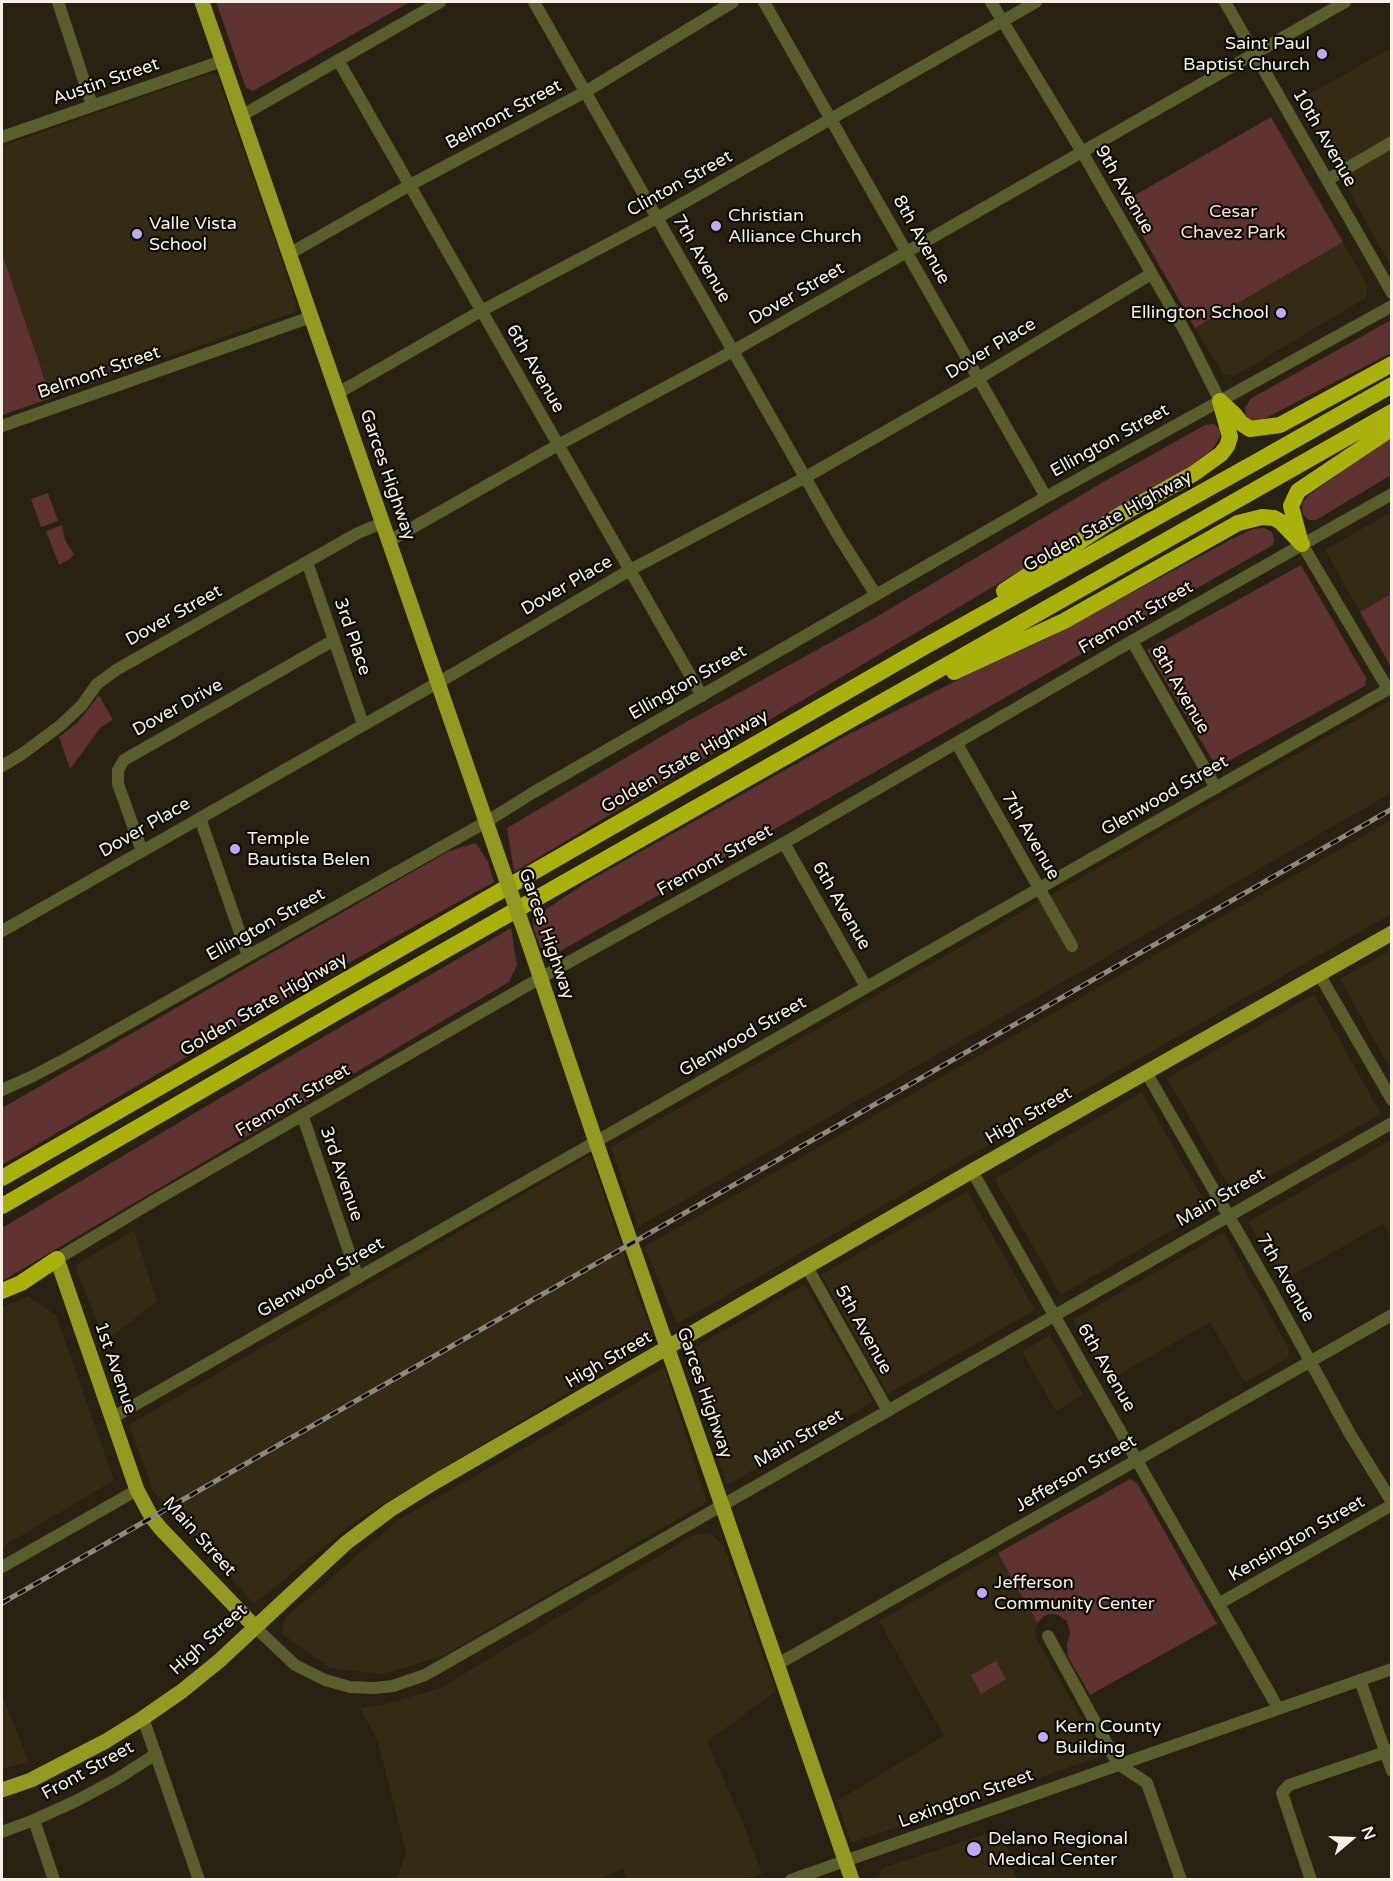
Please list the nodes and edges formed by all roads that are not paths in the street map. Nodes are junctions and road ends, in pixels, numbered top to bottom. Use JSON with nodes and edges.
{"nodes":[{"id":1,"x":57,"y":2,"type":"edge"},
{"id":2,"x":202,"y":2,"type":"edge"},
{"id":3,"x":440,"y":2,"type":"edge"},
{"id":4,"x":534,"y":2,"type":"edge"},
{"id":5,"x":733,"y":2,"type":"edge"},
{"id":6,"x":764,"y":2,"type":"edge"},
{"id":7,"x":991,"y":2,"type":"edge"},
{"id":8,"x":1036,"y":2,"type":"edge"},
{"id":9,"x":1225,"y":2,"type":"edge"},
{"id":10,"x":1346,"y":2,"type":"edge"},
{"id":11,"x":1002,"y":21,"type":"junction"},
{"id":12,"x":1254,"y":54,"type":"junction"},
{"id":13,"x":338,"y":60,"type":"junction"},
{"id":14,"x":222,"y":61,"type":"junction"},
{"id":15,"x":585,"y":92,"type":"junction"},
{"id":16,"x":93,"y":105,"type":"junction"},
{"id":17,"x":241,"y":116,"type":"junction"},
{"id":18,"x":831,"y":119,"type":"junction"},
{"id":19,"x":2,"y":137,"type":"edge"},
{"id":20,"x":1392,"y":142,"type":"edge"},
{"id":21,"x":1082,"y":152,"type":"junction"},
{"id":22,"x":1327,"y":180,"type":"junction"},
{"id":23,"x":410,"y":185,"type":"junction"},
{"id":24,"x":657,"y":218,"type":"junction"},
{"id":25,"x":907,"y":252,"type":"junction"},
{"id":26,"x":289,"y":254,"type":"junction"},
{"id":27,"x":1151,"y":274,"type":"junction"},
{"id":28,"x":1392,"y":293,"type":"edge"},
{"id":29,"x":1392,"y":306,"type":"edge"},
{"id":30,"x":481,"y":311,"type":"junction"},
{"id":31,"x":311,"y":317,"type":"junction"},
{"id":32,"x":734,"y":351,"type":"junction"},
{"id":33,"x":1392,"y":364,"type":"edge"},
{"id":34,"x":979,"y":378,"type":"junction"},
{"id":35,"x":1392,"y":385,"type":"edge"},
{"id":36,"x":338,"y":393,"type":"junction"},
{"id":37,"x":1220,"y":400,"type":"junction"},
{"id":38,"x":1392,"y":412,"type":"edge"},
{"id":39,"x":2,"y":426,"type":"edge"},
{"id":40,"x":1392,"y":428,"type":"edge"},
{"id":41,"x":558,"y":445,"type":"junction"},
{"id":42,"x":806,"y":477,"type":"junction"},
{"id":43,"x":1392,"y":494,"type":"edge"},
{"id":44,"x":1046,"y":497,"type":"junction"},
{"id":45,"x":382,"y":523,"type":"junction"},
{"id":46,"x":389,"y":541,"type":"junction"},
{"id":47,"x":1302,"y":544,"type":"junction"},
{"id":48,"x":307,"y":562,"type":"junction"},
{"id":49,"x":630,"y":570,"type":"junction"},
{"id":50,"x":876,"y":595,"type":"junction"},
{"id":51,"x":334,"y":640,"type":"junction"},
{"id":52,"x":1132,"y":641,"type":"junction"},
{"id":53,"x":924,"y":647,"type":"junction"},
{"id":54,"x":438,"y":682,"type":"junction"},
{"id":55,"x":1390,"y":688,"type":"edge"},
{"id":56,"x":702,"y":696,"type":"junction"},
{"id":57,"x":871,"y":709,"type":"junction"},
{"id":58,"x":363,"y":724,"type":"junction"},
{"id":59,"x":957,"y":744,"type":"junction"},
{"id":60,"x":2,"y":766,"type":"edge"},
{"id":61,"x":1215,"y":788,"type":"junction"},
{"id":62,"x":200,"y":818,"type":"junction"},
{"id":63,"x":486,"y":822,"type":"junction"},
{"id":64,"x":784,"y":843,"type":"junction"},
{"id":65,"x":142,"y":851,"type":"junction"},
{"id":66,"x":1039,"y":888,"type":"junction"},
{"id":67,"x":2,"y":931,"type":"edge"},
{"id":68,"x":1392,"y":933,"type":"edge"},
{"id":69,"x":1072,"y":946,"type":"dead end"},
{"id":70,"x":248,"y":956,"type":"junction"},
{"id":71,"x":1320,"y":974,"type":"junction"},
{"id":72,"x":542,"y":977,"type":"junction"},
{"id":73,"x":866,"y":987,"type":"junction"},
{"id":74,"x":1146,"y":1072,"type":"junction"},
{"id":75,"x":2,"y":1090,"type":"edge"},
{"id":76,"x":1392,"y":1100,"type":"edge"},
{"id":77,"x":303,"y":1117,"type":"junction"},
{"id":78,"x":1392,"y":1124,"type":"edge"},
{"id":79,"x":596,"y":1142,"type":"junction"},
{"id":80,"x":972,"y":1171,"type":"junction"},
{"id":81,"x":2,"y":1178,"type":"edge"},
{"id":82,"x":2,"y":1206,"type":"edge"},
{"id":83,"x":1229,"y":1216,"type":"junction"},
{"id":84,"x":57,"y":1259,"type":"junction"},
{"id":85,"x":807,"y":1267,"type":"junction"},
{"id":86,"x":358,"y":1278,"type":"junction"},
{"id":87,"x":2,"y":1291,"type":"edge"},
{"id":88,"x":1056,"y":1315,"type":"junction"},
{"id":89,"x":1392,"y":1315,"type":"edge"},
{"id":90,"x":668,"y":1348,"type":"junction"},
{"id":91,"x":1311,"y":1361,"type":"junction"},
{"id":92,"x":888,"y":1411,"type":"junction"},
{"id":93,"x":112,"y":1418,"type":"junction"},
{"id":94,"x":1137,"y":1460,"type":"junction"},
{"id":95,"x":137,"y":1490,"type":"junction"},
{"id":96,"x":1392,"y":1504,"type":"edge"},
{"id":97,"x":722,"y":1505,"type":"junction"},
{"id":98,"x":2,"y":1567,"type":"edge"},
{"id":99,"x":1220,"y":1603,"type":"junction"},
{"id":100,"x":255,"y":1626,"type":"junction"},
{"id":101,"x":1048,"y":1636,"type":"dead end"},
{"id":102,"x":778,"y":1664,"type":"junction"},
{"id":103,"x":1392,"y":1669,"type":"edge"},
{"id":104,"x":1360,"y":1680,"type":"junction"},
{"id":105,"x":1278,"y":1708,"type":"junction"},
{"id":106,"x":143,"y":1718,"type":"junction"},
{"id":107,"x":1388,"y":1751,"type":"edge"},
{"id":108,"x":156,"y":1754,"type":"junction"},
{"id":109,"x":1118,"y":1764,"type":"junction"},
{"id":110,"x":1392,"y":1771,"type":"edge"},
{"id":111,"x":2,"y":1790,"type":"edge"},
{"id":112,"x":34,"y":1820,"type":"junction"},
{"id":113,"x":2,"y":1832,"type":"edge"},
{"id":114,"x":846,"y":1861,"type":"junction"},
{"id":115,"x":54,"y":1880,"type":"edge"},
{"id":116,"x":199,"y":1880,"type":"edge"},
{"id":117,"x":791,"y":1880,"type":"edge"},
{"id":118,"x":852,"y":1880,"type":"edge"},
{"id":119,"x":1181,"y":1880,"type":"edge"},
{"id":120,"x":1311,"y":1880,"type":"edge"}],
"edges":[{"from":1,"to":16,"type":"street"},
{"from":2,"to":14,"type":"main road","name":"Garces Highway"},
{"from":3,"to":13,"type":"street"},
{"from":4,"to":15,"type":"street","name":"7th Avenue"},
{"from":5,"to":15,"type":"street","name":"Belmont Street"},
{"from":6,"to":18,"type":"street","name":"8th Avenue"},
{"from":7,"to":11,"type":"street","name":"9th Avenue"},
{"from":8,"to":11,"type":"street","name":"Clinton Street"},
{"from":9,"to":12,"type":"street","name":"10th Avenue"},
{"from":10,"to":12,"type":"street","name":"Dover Street"},
{"from":11,"to":18,"type":"street","name":"Clinton Street"},
{"from":11,"to":21,"type":"street","name":"9th Avenue"},
{"from":12,"to":21,"type":"street","name":"Dover Street"},
{"from":12,"to":22,"type":"street","name":"10th Avenue"},
{"from":13,"to":17,"type":"street"},
{"from":13,"to":23,"type":"street","name":"6th Avenue"},
{"from":14,"to":16,"type":"street","name":"Austin Street"},
{"from":14,"to":17,"type":"main road","name":"Garces Highway"},
{"from":15,"to":23,"type":"street","name":"Belmont Street"},
{"from":15,"to":24,"type":"street","name":"7th Avenue"},
{"from":16,"to":19,"type":"street","name":"Austin Street"},
{"from":17,"to":26,"type":"main road","name":"Garces Highway"},
{"from":18,"to":24,"type":"street","name":"Clinton Street"},
{"from":18,"to":25,"type":"street","name":"8th Avenue"},
{"from":20,"to":22,"type":"street"},
{"from":21,"to":25,"type":"street","name":"Dover Street"},
{"from":21,"to":27,"type":"street","name":"9th Avenue"},
{"from":22,"to":28,"type":"street","name":"10th Avenue"},
{"from":23,"to":26,"type":"street","name":"Belmont Street"},
{"from":23,"to":30,"type":"street","name":"6th Avenue"},
{"from":24,"to":30,"type":"street","name":"Clinton Street"},
{"from":24,"to":32,"type":"street","name":"7th Avenue"},
{"from":25,"to":32,"type":"street","name":"Dover Street"},
{"from":25,"to":34,"type":"street","name":"8th Avenue"},
{"from":26,"to":31,"type":"main road","name":"Garces Highway"},
{"from":27,"to":34,"type":"street","name":"Dover Place"},
{"from":27,"to":37,"type":"street","name":"9th Avenue"},
{"from":29,"to":37,"type":"street","name":"Ellington Street"},
{"from":30,"to":36,"type":"street","name":"Clinton Street"},
{"from":30,"to":41,"type":"street","name":"6th Avenue"},
{"from":31,"to":36,"type":"main road","name":"Garces Highway"},
{"from":31,"to":39,"type":"street","name":"Belmont Street"},
{"from":32,"to":41,"type":"street","name":"Dover Street"},
{"from":32,"to":42,"type":"street","name":"7th Avenue"},
{"from":33,"to":37,"type":"highway"},
{"from":34,"to":42,"type":"street","name":"Dover Place"},
{"from":34,"to":44,"type":"street","name":"8th Avenue"},
{"from":35,"to":53,"type":"highway","name":"Golden State Highway"},
{"from":36,"to":45,"type":"main road","name":"Garces Highway"},
{"from":37,"to":44,"type":"street","name":"Ellington Street"},
{"from":37,"to":53,"type":"highway"},
{"from":38,"to":57,"type":"highway"},
{"from":40,"to":47,"type":"highway"},
{"from":41,"to":46,"type":"street","name":"Dover Street"},
{"from":41,"to":49,"type":"street","name":"6th Avenue"},
{"from":42,"to":49,"type":"street","name":"Dover Place"},
{"from":42,"to":50,"type":"street","name":"7th Avenue"},
{"from":43,"to":47,"type":"street","name":"Fremont Street"},
{"from":44,"to":50,"type":"street","name":"Ellington Street"},
{"from":45,"to":46,"type":"main road","name":"Garces Highway"},
{"from":45,"to":48,"type":"street","name":"Dover Street"},
{"from":46,"to":54,"type":"main road","name":"Garces Highway"},
{"from":47,"to":52,"type":"street","name":"Fremont Street"},
{"from":47,"to":55,"type":"street"},
{"from":47,"to":57,"type":"highway"},
{"from":48,"to":51,"type":"street","name":"3rd Place"},
{"from":48,"to":60,"type":"street","name":"Dover Street"},
{"from":49,"to":54,"type":"street","name":"Dover Place"},
{"from":49,"to":56,"type":"street","name":"6th Avenue"},
{"from":50,"to":56,"type":"street","name":"Ellington Street"},
{"from":51,"to":58,"type":"street","name":"3rd Place"},
{"from":51,"to":65,"type":"street","name":"Dover Drive"},
{"from":52,"to":59,"type":"street","name":"Fremont Street"},
{"from":52,"to":61,"type":"street","name":"8th Avenue"},
{"from":53,"to":81,"type":"highway","name":"Golden State Highway"},
{"from":54,"to":58,"type":"street","name":"Dover Place"},
{"from":54,"to":63,"type":"main road","name":"Garces Highway"},
{"from":55,"to":61,"type":"street","name":"Glenwood Street"},
{"from":56,"to":63,"type":"street","name":"Ellington Street"},
{"from":57,"to":82,"type":"highway"},
{"from":58,"to":62,"type":"street","name":"Dover Place"},
{"from":59,"to":64,"type":"street","name":"Fremont Street"},
{"from":59,"to":66,"type":"street","name":"7th Avenue"},
{"from":61,"to":66,"type":"street","name":"Glenwood Street"},
{"from":62,"to":65,"type":"street","name":"Dover Place"},
{"from":62,"to":70,"type":"street"},
{"from":63,"to":70,"type":"street","name":"Ellington Street"},
{"from":63,"to":72,"type":"main road","name":"Garces Highway","bridge":true},
{"from":64,"to":72,"type":"street","name":"Fremont Street"},
{"from":64,"to":73,"type":"street","name":"6th Avenue"},
{"from":65,"to":67,"type":"street","name":"Dover Place"},
{"from":66,"to":69,"type":"street","name":"7th Avenue"},
{"from":66,"to":73,"type":"street","name":"Glenwood Street"},
{"from":68,"to":71,"type":"main road","name":"High Street"},
{"from":70,"to":75,"type":"street","name":"Ellington Street"},
{"from":71,"to":74,"type":"main road","name":"High Street"},
{"from":71,"to":76,"type":"street"},
{"from":72,"to":77,"type":"street","name":"Fremont Street"},
{"from":72,"to":79,"type":"main road","name":"Garces Highway"},
{"from":73,"to":79,"type":"street","name":"Glenwood Street"},
{"from":74,"to":80,"type":"main road","name":"High Street"},
{"from":74,"to":83,"type":"street","name":"7th Avenue"},
{"from":77,"to":84,"type":"street","name":"Fremont Street"},
{"from":77,"to":86,"type":"street","name":"3rd Avenue"},
{"from":78,"to":83,"type":"street","name":"Main Street"},
{"from":79,"to":86,"type":"street","name":"Glenwood Street"},
{"from":79,"to":90,"type":"main road","name":"Garces Highway"},
{"from":80,"to":85,"type":"main road","name":"High Street"},
{"from":80,"to":88,"type":"street","name":"6th Avenue"},
{"from":83,"to":88,"type":"street","name":"Main Street"},
{"from":83,"to":91,"type":"street","name":"7th Avenue"},
{"from":84,"to":87,"type":"highway"},
{"from":84,"to":93,"type":"main road","name":"1st Avenue"},
{"from":85,"to":90,"type":"main road","name":"High Street"},
{"from":85,"to":92,"type":"street","name":"5th Avenue"},
{"from":86,"to":93,"type":"street","name":"Glenwood Street"},
{"from":88,"to":92,"type":"street","name":"Main Street"},
{"from":88,"to":94,"type":"street","name":"6th Avenue"},
{"from":89,"to":91,"type":"street","name":"Jefferson Street"},
{"from":90,"to":97,"type":"main road","name":"Garces Highway"},
{"from":90,"to":100,"type":"main road","name":"High Street"},
{"from":91,"to":94,"type":"street","name":"Jefferson Street"},
{"from":91,"to":96,"type":"street","name":"7th Avenue"},
{"from":92,"to":97,"type":"street","name":"Main Street"},
{"from":93,"to":95,"type":"main road","name":"1st Avenue"},
{"from":94,"to":99,"type":"street","name":"6th Avenue"},
{"from":94,"to":102,"type":"street","name":"Jefferson Street"},
{"from":95,"to":98,"type":"street"},
{"from":95,"to":100,"type":"main road","name":"Main Street"},
{"from":96,"to":99,"type":"street","name":"Kensington Street"},
{"from":97,"to":100,"type":"street","name":"Main Street"},
{"from":97,"to":102,"type":"main road","name":"Garces Highway"},
{"from":99,"to":105,"type":"street","name":"6th Avenue"},
{"from":100,"to":106,"type":"main road","name":"High Street"},
{"from":101,"to":109,"type":"street"},
{"from":102,"to":114,"type":"main road","name":"Garces Highway"},
{"from":103,"to":104,"type":"street","name":"Lexington Street"},
{"from":104,"to":105,"type":"street","name":"Lexington Street"},
{"from":104,"to":107,"type":"street"},
{"from":105,"to":109,"type":"street","name":"Lexington Street"},
{"from":106,"to":108,"type":"street","name":"Front Street"},
{"from":106,"to":111,"type":"main road","name":"High Street"},
{"from":107,"to":110,"type":"street"},
{"from":107,"to":120,"type":"street"},
{"from":108,"to":112,"type":"street","name":"Front Street"},
{"from":108,"to":116,"type":"street"},
{"from":109,"to":114,"type":"street","name":"Lexington Street"},
{"from":109,"to":119,"type":"street"},
{"from":112,"to":113,"type":"street","name":"Front Street"},
{"from":112,"to":115,"type":"street"},
{"from":114,"to":117,"type":"street","name":"Lexington Street"},
{"from":114,"to":118,"type":"main road","name":"Garces Highway"}]}
